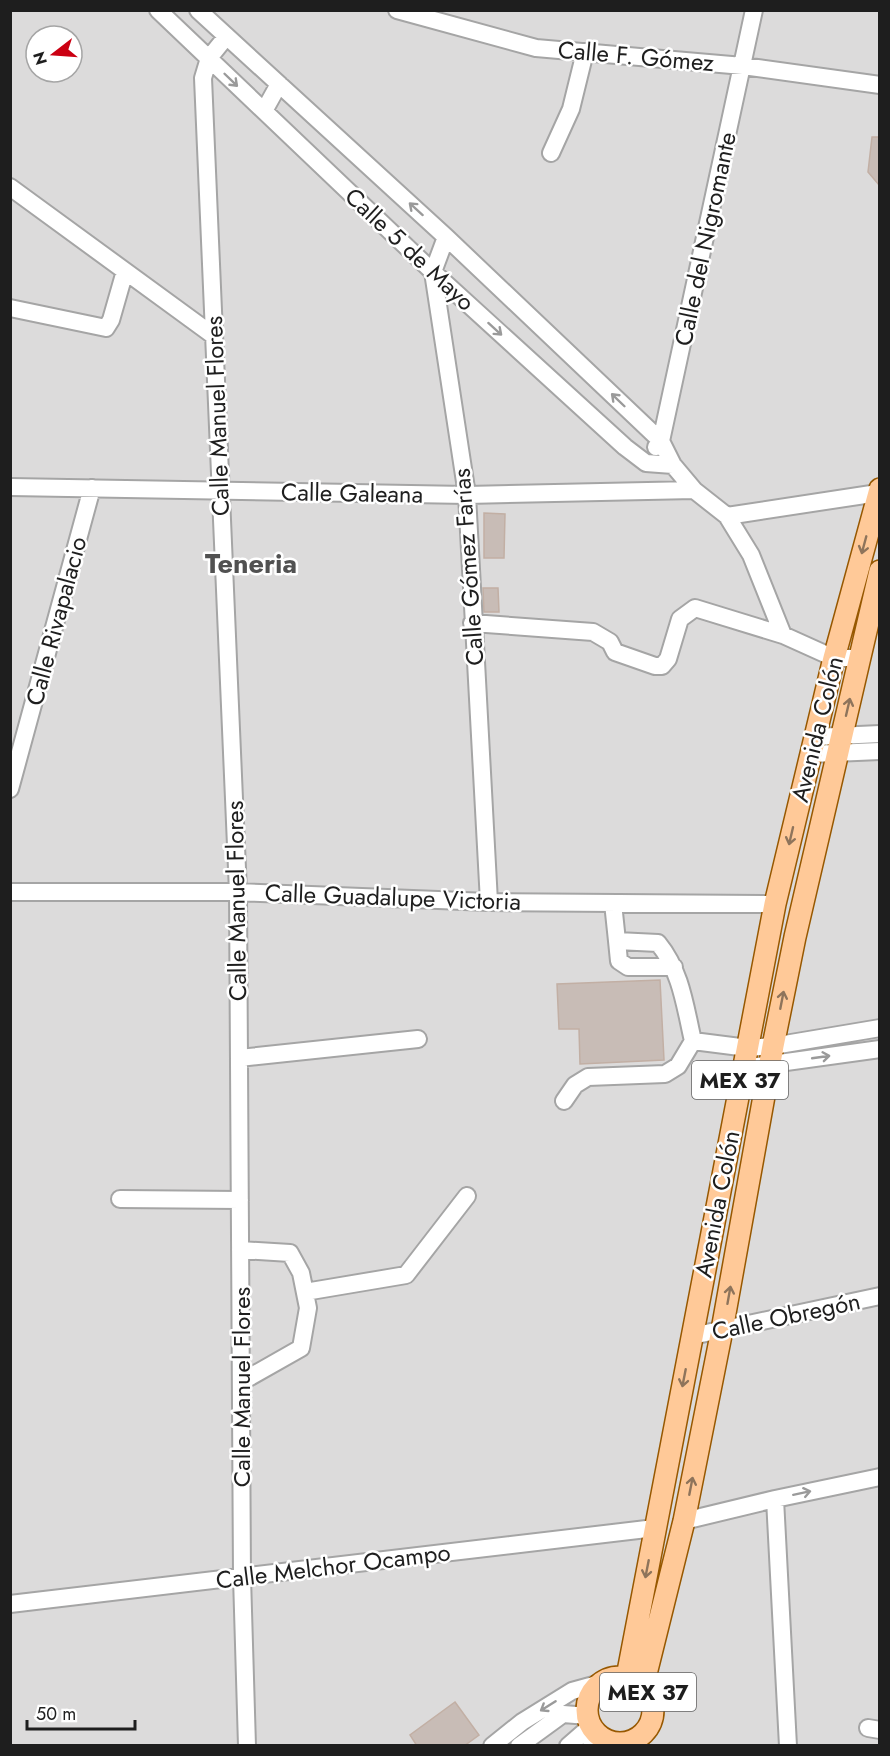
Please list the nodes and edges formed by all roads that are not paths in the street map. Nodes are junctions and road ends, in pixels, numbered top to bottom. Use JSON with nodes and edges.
{"nodes":[{"id":1,"x":198,"y":10,"type":"edge"},
{"id":2,"x":397,"y":10,"type":"edge"},
{"id":3,"x":754,"y":10,"type":"edge"},
{"id":4,"x":167,"y":14,"type":"edge"},
{"id":5,"x":226,"y":37,"type":"junction"},
{"id":6,"x":585,"y":52,"type":"junction"},
{"id":7,"x":209,"y":58,"type":"junction"},
{"id":8,"x":743,"y":66,"type":"junction"},
{"id":9,"x":279,"y":84,"type":"junction"},
{"id":10,"x":879,"y":85,"type":"edge"},
{"id":11,"x":264,"y":111,"type":"junction"},
{"id":12,"x":551,"y":153,"type":"dead end"},
{"id":13,"x":10,"y":187,"type":"edge"},
{"id":14,"x":446,"y":237,"type":"junction"},
{"id":15,"x":125,"y":271,"type":"junction"},
{"id":16,"x":433,"y":272,"type":"junction"},
{"id":17,"x":10,"y":308,"type":"edge"},
{"id":18,"x":214,"y":336,"type":"junction"},
{"id":19,"x":661,"y":441,"type":"junction"},
{"id":20,"x":646,"y":463,"type":"junction"},
{"id":21,"x":673,"y":465,"type":"junction"},
{"id":22,"x":10,"y":487,"type":"edge"},
{"id":23,"x":92,"y":488,"type":"junction"},
{"id":24,"x":694,"y":490,"type":"junction"},
{"id":25,"x":220,"y":491,"type":"junction"},
{"id":26,"x":879,"y":491,"type":"edge"},
{"id":27,"x":466,"y":495,"type":"junction"},
{"id":28,"x":727,"y":516,"type":"junction"},
{"id":29,"x":879,"y":571,"type":"edge"},
{"id":30,"x":472,"y":623,"type":"junction"},
{"id":31,"x":783,"y":634,"type":"junction"},
{"id":32,"x":834,"y":658,"type":"junction"},
{"id":33,"x":859,"y":658,"type":"junction"},
{"id":34,"x":879,"y":734,"type":"edge"},
{"id":35,"x":840,"y":744,"type":"junction"},
{"id":36,"x":813,"y":745,"type":"junction"},
{"id":37,"x":879,"y":751,"type":"edge"},
{"id":38,"x":10,"y":789,"type":"edge"},
{"id":39,"x":10,"y":892,"type":"edge"},
{"id":40,"x":238,"y":892,"type":"junction"},
{"id":41,"x":489,"y":902,"type":"junction"},
{"id":42,"x":613,"y":903,"type":"junction"},
{"id":43,"x":775,"y":904,"type":"junction"},
{"id":44,"x":617,"y":941,"type":"junction"},
{"id":45,"x":674,"y":967,"type":"junction"},
{"id":46,"x":879,"y":1028,"type":"edge"},
{"id":47,"x":418,"y":1038,"type":"dead end"},
{"id":48,"x":693,"y":1041,"type":"junction"},
{"id":49,"x":879,"y":1049,"type":"edge"},
{"id":50,"x":772,"y":1055,"type":"junction"},
{"id":51,"x":239,"y":1058,"type":"junction"},
{"id":52,"x":745,"y":1058,"type":"junction"},
{"id":53,"x":564,"y":1101,"type":"dead end"},
{"id":54,"x":467,"y":1196,"type":"dead end"},
{"id":55,"x":120,"y":1199,"type":"dead end"},
{"id":56,"x":240,"y":1200,"type":"junction"},
{"id":57,"x":240,"y":1250,"type":"junction"},
{"id":58,"x":305,"y":1292,"type":"junction"},
{"id":59,"x":879,"y":1296,"type":"edge"},
{"id":60,"x":722,"y":1330,"type":"junction"},
{"id":61,"x":692,"y":1336,"type":"junction"},
{"id":62,"x":241,"y":1382,"type":"junction"},
{"id":63,"x":879,"y":1477,"type":"edge"},
{"id":64,"x":775,"y":1499,"type":"junction"},
{"id":65,"x":684,"y":1521,"type":"junction"},
{"id":66,"x":655,"y":1528,"type":"junction"},
{"id":67,"x":242,"y":1577,"type":"junction"},
{"id":68,"x":10,"y":1604,"type":"edge"},
{"id":69,"x":635,"y":1682,"type":"junction"},
{"id":70,"x":601,"y":1683,"type":"junction"},
{"id":71,"x":612,"y":1739,"type":"edge"},
{"id":72,"x":246,"y":1746,"type":"edge"},
{"id":73,"x":492,"y":1746,"type":"edge"},
{"id":74,"x":519,"y":1746,"type":"edge"},
{"id":75,"x":568,"y":1746,"type":"edge"},
{"id":76,"x":788,"y":1746,"type":"edge"}],
"edges":[{"from":1,"to":5,"type":"street","name":"Calle 5 de Mayo"},
{"from":2,"to":6,"type":"street","name":"Calle F. Gómez"},
{"from":3,"to":8,"type":"street","name":"Calle del Nigromante"},
{"from":4,"to":7,"type":"street","name":"Calle 5 de Mayo"},
{"from":5,"to":7,"type":"street"},
{"from":5,"to":9,"type":"street","name":"Calle 5 de Mayo"},
{"from":6,"to":8,"type":"street","name":"Calle F. Gómez"},
{"from":6,"to":12,"type":"street"},
{"from":7,"to":11,"type":"street","name":"Calle 5 de Mayo","one_way":true},
{"from":7,"to":18,"type":"street","name":"Calle Manuel Flores"},
{"from":8,"to":10,"type":"street","name":"Calle F. Gómez"},
{"from":8,"to":19,"type":"street","name":"Calle del Nigromante"},
{"from":9,"to":11,"type":"street"},
{"from":14,"to":9,"type":"street","name":"Calle 5 de Mayo","one_way":true},
{"from":11,"to":16,"type":"street","name":"Calle 5 de Mayo"},
{"from":13,"to":15,"type":"street"},
{"from":14,"to":16,"type":"street","name":"Calle Gómez Farías"},
{"from":19,"to":14,"type":"street","name":"Calle 5 de Mayo","one_way":true},
{"from":15,"to":17,"type":"street"},
{"from":15,"to":18,"type":"street"},
{"from":16,"to":20,"type":"street","name":"Calle 5 de Mayo","one_way":true},
{"from":16,"to":27,"type":"street","name":"Calle Gómez Farías"},
{"from":18,"to":25,"type":"street","name":"Calle Manuel Flores"},
{"from":19,"to":20,"type":"street","name":"Calle del Nigromante"},
{"from":19,"to":21,"type":"street","name":"Calle 5 de Mayo"},
{"from":20,"to":21,"type":"street"},
{"from":21,"to":24,"type":"street","name":"Calle 5 de Mayo"},
{"from":22,"to":23,"type":"street","name":"Calle Galeana"},
{"from":23,"to":25,"type":"street","name":"Calle Galeana"},
{"from":23,"to":38,"type":"street","name":"Calle Rivapalacio"},
{"from":24,"to":27,"type":"street","name":"Calle Galeana"},
{"from":24,"to":28,"type":"street","name":"Calle 5 de Mayo"},
{"from":25,"to":27,"type":"street","name":"Calle Galeana"},
{"from":25,"to":40,"type":"street","name":"Calle Manuel Flores"},
{"from":26,"to":28,"type":"street"},
{"from":26,"to":32,"type":"main road","name":"Avenida Colón","number":"MEX 37","one_way":true},
{"from":27,"to":30,"type":"street","name":"Calle Gómez Farías"},
{"from":28,"to":31,"type":"street","name":"Calle 5 de Mayo"},
{"from":29,"to":33,"type":"main road","name":"Avenida Colón","number":"MEX 37"},
{"from":30,"to":31,"type":"street"},
{"from":30,"to":41,"type":"street","name":"Calle Gómez Farías"},
{"from":31,"to":32,"type":"street"},
{"from":32,"to":33,"type":"street"},
{"from":32,"to":36,"type":"main road","name":"Avenida Colón","number":"MEX 37"},
{"from":35,"to":33,"type":"main road","name":"Avenida Colón","number":"MEX 37","one_way":true},
{"from":34,"to":35,"type":"street"},
{"from":35,"to":36,"type":"street"},
{"from":35,"to":37,"type":"street"},
{"from":50,"to":35,"type":"main road","name":"Avenida Colón","number":"MEX 37","one_way":true},
{"from":36,"to":43,"type":"main road","name":"Avenida Colón","number":"MEX 37","one_way":true},
{"from":39,"to":40,"type":"street","name":"Calle Guadalupe Victoria"},
{"from":40,"to":41,"type":"street","name":"Calle Guadalupe Victoria"},
{"from":40,"to":51,"type":"street","name":"Calle Manuel Flores"},
{"from":41,"to":42,"type":"street","name":"Calle Guadalupe Victoria"},
{"from":42,"to":43,"type":"street","name":"Calle Guadalupe Victoria"},
{"from":42,"to":44,"type":"street"},
{"from":43,"to":52,"type":"main road","name":"Avenida Colón","number":"MEX 37"},
{"from":44,"to":45,"type":"street"},
{"from":44,"to":45,"type":"street"},
{"from":45,"to":48,"type":"street"},
{"from":46,"to":50,"type":"street"},
{"from":47,"to":51,"type":"street"},
{"from":48,"to":52,"type":"street"},
{"from":48,"to":53,"type":"street"},
{"from":50,"to":49,"type":"street","one_way":true},
{"from":50,"to":52,"type":"street"},
{"from":60,"to":50,"type":"main road","name":"Avenida Colón","number":"MEX 37","one_way":true},
{"from":51,"to":56,"type":"street","name":"Calle Manuel Flores"},
{"from":52,"to":61,"type":"main road","name":"Avenida Colón","number":"MEX 37"},
{"from":54,"to":58,"type":"street"},
{"from":55,"to":56,"type":"street"},
{"from":56,"to":57,"type":"street","name":"Calle Manuel Flores"},
{"from":57,"to":58,"type":"street"},
{"from":57,"to":62,"type":"street","name":"Calle Manuel Flores"},
{"from":58,"to":62,"type":"street"},
{"from":59,"to":60,"type":"street","name":"Calle Obregón"},
{"from":60,"to":61,"type":"street","name":"Calle Obregón"},
{"from":65,"to":60,"type":"main road","name":"Avenida Colón","number":"MEX 37","one_way":true},
{"from":61,"to":66,"type":"main road","name":"Avenida Colón","number":"MEX 37","one_way":true},
{"from":62,"to":67,"type":"street","name":"Calle Manuel Flores"},
{"from":64,"to":63,"type":"street","one_way":true},
{"from":64,"to":65,"type":"street"},
{"from":64,"to":76,"type":"street"},
{"from":65,"to":69,"type":"main road","name":"Avenida Colón","number":"MEX 37"},
{"from":66,"to":67,"type":"street","name":"Calle Melchor Ocampo"},
{"from":66,"to":69,"type":"main road","name":"Avenida Colón","number":"MEX 37","one_way":true},
{"from":67,"to":68,"type":"street","name":"Calle Melchor Ocampo"},
{"from":67,"to":72,"type":"street","name":"Calle Manuel Flores"},
{"from":69,"to":70,"type":"main road","number":"MEX 37"},
{"from":69,"to":71,"type":"main road","number":"MEX 37"},
{"from":70,"to":71,"type":"main road","number":"MEX 37"},
{"from":70,"to":73,"type":"street","one_way":true},
{"from":71,"to":74,"type":"street"},
{"from":71,"to":75,"type":"street"}]}
